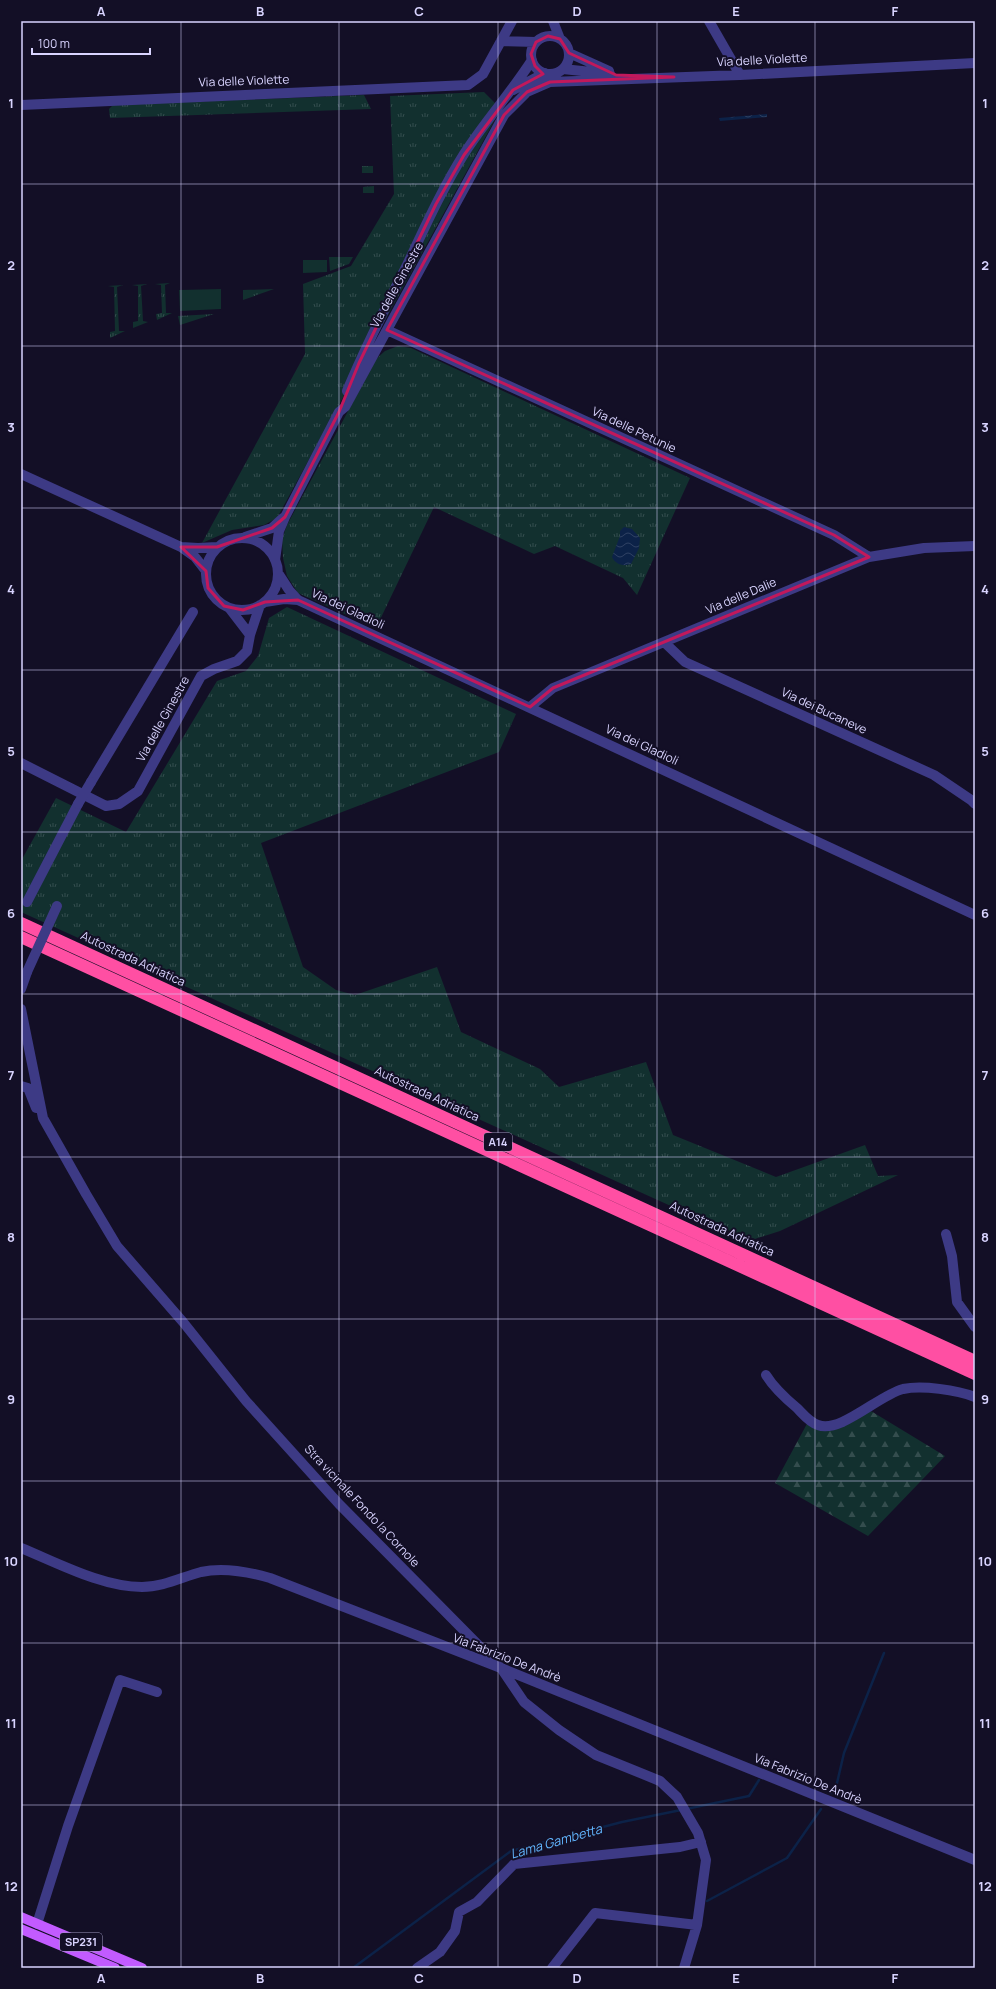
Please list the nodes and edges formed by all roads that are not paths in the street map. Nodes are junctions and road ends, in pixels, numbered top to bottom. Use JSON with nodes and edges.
{"nodes":[{"id":1,"x":512,"y":21,"type":"edge"},
{"id":2,"x":553,"y":21,"type":"edge"},
{"id":3,"x":709,"y":21,"type":"edge"},
{"id":4,"x":560,"y":39,"type":"junction"},
{"id":5,"x":540,"y":40,"type":"junction"},
{"id":6,"x":516,"y":41,"type":"junction"},
{"id":7,"x":501,"y":42,"type":"junction"},
{"id":8,"x":569,"y":53,"type":"junction"},
{"id":9,"x":532,"y":57,"type":"junction"},
{"id":10,"x":975,"y":63,"type":"edge"},
{"id":11,"x":563,"y":69,"type":"junction"},
{"id":12,"x":616,"y":75,"type":"junction"},
{"id":13,"x":740,"y":75,"type":"junction"},
{"id":14,"x":674,"y":77,"type":"junction"},
{"id":15,"x":547,"y":78,"type":"junction"},
{"id":16,"x":513,"y":90,"type":"junction"},
{"id":17,"x":21,"y":105,"type":"edge"},
{"id":18,"x":387,"y":330,"type":"junction"},
{"id":19,"x":339,"y":412,"type":"junction"},
{"id":20,"x":21,"y":474,"type":"edge"},
{"id":21,"x":285,"y":517,"type":"junction"},
{"id":22,"x":244,"y":537,"type":"junction"},
{"id":23,"x":975,"y":546,"type":"edge"},
{"id":24,"x":181,"y":547,"type":"junction"},
{"id":25,"x":217,"y":547,"type":"junction"},
{"id":26,"x":869,"y":557,"type":"junction"},
{"id":27,"x":275,"y":560,"type":"junction"},
{"id":28,"x":206,"y":571,"type":"junction"},
{"id":29,"x":278,"y":573,"type":"junction"},
{"id":30,"x":298,"y":600,"type":"junction"},
{"id":31,"x":263,"y":603,"type":"junction"},
{"id":32,"x":230,"y":609,"type":"junction"},
{"id":33,"x":193,"y":612,"type":"dead end"},
{"id":34,"x":250,"y":635,"type":"junction"},
{"id":35,"x":664,"y":642,"type":"junction"},
{"id":36,"x":530,"y":707,"type":"junction"},
{"id":37,"x":21,"y":762,"type":"edge"},
{"id":38,"x":975,"y":804,"type":"edge"},
{"id":39,"x":27,"y":902,"type":"dead end"},
{"id":40,"x":57,"y":906,"type":"dead end"},
{"id":41,"x":975,"y":915,"type":"edge"},
{"id":42,"x":21,"y":923,"type":"edge"},
{"id":43,"x":21,"y":936,"type":"edge"},
{"id":44,"x":21,"y":989,"type":"edge"},
{"id":45,"x":21,"y":1009,"type":"edge"},
{"id":46,"x":21,"y":1086,"type":"edge"},
{"id":47,"x":43,"y":1118,"type":"junction"},
{"id":48,"x":946,"y":1234,"type":"dead end"},
{"id":49,"x":975,"y":1327,"type":"edge"},
{"id":50,"x":975,"y":1362,"type":"edge"},
{"id":51,"x":975,"y":1374,"type":"edge"},
{"id":52,"x":766,"y":1375,"type":"dead end"},
{"id":53,"x":975,"y":1397,"type":"edge"},
{"id":54,"x":21,"y":1548,"type":"edge"},
{"id":55,"x":501,"y":1668,"type":"junction"},
{"id":56,"x":157,"y":1692,"type":"dead end"},
{"id":57,"x":701,"y":1842,"type":"junction"},
{"id":58,"x":975,"y":1860,"type":"edge"},
{"id":59,"x":21,"y":1917,"type":"edge"},
{"id":60,"x":37,"y":1924,"type":"junction"},
{"id":61,"x":697,"y":1925,"type":"junction"},
{"id":62,"x":21,"y":1928,"type":"edge"},
{"id":63,"x":116,"y":1968,"type":"edge"},
{"id":64,"x":142,"y":1968,"type":"edge"},
{"id":65,"x":417,"y":1968,"type":"edge"},
{"id":66,"x":552,"y":1968,"type":"edge"},
{"id":67,"x":684,"y":1968,"type":"edge"}],
"edges":[{"from":1,"to":7,"type":"street"},
{"from":2,"to":4,"type":"street"},
{"from":2,"to":5,"type":"street"},
{"from":3,"to":13,"type":"street"},
{"from":4,"to":5,"type":"street"},
{"from":4,"to":8,"type":"street"},
{"from":5,"to":6,"type":"street"},
{"from":5,"to":9,"type":"street"},
{"from":6,"to":7,"type":"street"},
{"from":6,"to":9,"type":"street"},
{"from":7,"to":17,"type":"street","name":"Via delle Violette"},
{"from":8,"to":11,"type":"street"},
{"from":8,"to":12,"type":"street"},
{"from":9,"to":15,"type":"street"},
{"from":9,"to":16,"type":"street"},
{"from":10,"to":13,"type":"street","name":"Via delle Violette"},
{"from":11,"to":12,"type":"street"},
{"from":11,"to":15,"type":"street"},
{"from":12,"to":14,"type":"street"},
{"from":13,"to":14,"type":"street","name":"Via delle Violette"},
{"from":14,"to":15,"type":"street","name":"Via delle Violette"},
{"from":15,"to":16,"type":"street"},
{"from":15,"to":18,"type":"street","name":"Via delle Ginestre"},
{"from":16,"to":19,"type":"street"},
{"from":18,"to":19,"type":"street","name":"Via delle Ginestre"},
{"from":18,"to":26,"type":"street","name":"Via delle Petunie"},
{"from":19,"to":21,"type":"street","name":"Via delle Ginestre"},
{"from":20,"to":24,"type":"street"},
{"from":21,"to":22,"type":"street","name":"Via delle Ginestre"},
{"from":21,"to":27,"type":"street","name":"Via delle Ginestre"},
{"from":22,"to":25,"type":"street"},
{"from":22,"to":27,"type":"street","name":"Via dei Gladioli"},
{"from":23,"to":26,"type":"street","name":"Via delle Dalie"},
{"from":24,"to":25,"type":"street"},
{"from":24,"to":28,"type":"street"},
{"from":25,"to":28,"type":"street"},
{"from":26,"to":35,"type":"street","name":"Via delle Dalie"},
{"from":27,"to":29,"type":"street","name":"Via dei Gladioli"},
{"from":28,"to":32,"type":"street"},
{"from":29,"to":30,"type":"street","name":"Via dei Gladioli"},
{"from":29,"to":31,"type":"street","name":"Via dei Gladioli"},
{"from":30,"to":31,"type":"street","name":"Via dei Gladioli"},
{"from":30,"to":36,"type":"street","name":"Via dei Gladioli"},
{"from":31,"to":32,"type":"street","name":"Via dei Gladioli"},
{"from":31,"to":34,"type":"street","name":"Via delle Ginestre"},
{"from":32,"to":34,"type":"street"},
{"from":33,"to":39,"type":"street","bridge":true},
{"from":34,"to":37,"type":"street","name":"Via delle Ginestre"},
{"from":35,"to":36,"type":"street","name":"Via delle Dalie"},
{"from":35,"to":38,"type":"street","name":"Via dei Bucaneve"},
{"from":36,"to":41,"type":"street","name":"Via dei Gladioli"},
{"from":40,"to":44,"type":"street","bridge":true},
{"from":42,"to":50,"type":"highway","name":"Autostrada Adriatica","number":"A14"},
{"from":43,"to":51,"type":"highway","number":"A14"},
{"from":45,"to":47,"type":"street","name":"Stra vicinale Fondo la Cornole"},
{"from":46,"to":47,"type":"street"},
{"from":47,"to":55,"type":"street","name":"Stra vicinale Fondo la Cornole"},
{"from":48,"to":49,"type":"street"},
{"from":52,"to":53,"type":"street"},
{"from":54,"to":55,"type":"street","name":"Via Fabrizio De Andrè"},
{"from":55,"to":57,"type":"street","name":"Stra vicinale Fondo la Cornole"},
{"from":55,"to":58,"type":"street","name":"Via Fabrizio De Andrè"},
{"from":56,"to":60,"type":"street"},
{"from":57,"to":61,"type":"street","name":"Stra vicinale Fondo la Cornole"},
{"from":57,"to":65,"type":"street"},
{"from":59,"to":60,"type":"main road","number":"SP231"},
{"from":60,"to":64,"type":"main road","number":"SP231"},
{"from":61,"to":66,"type":"street"},
{"from":61,"to":67,"type":"street","name":"Stra vicinale Fondo la Cornole"},
{"from":62,"to":63,"type":"main road","number":"SP231"}]}
